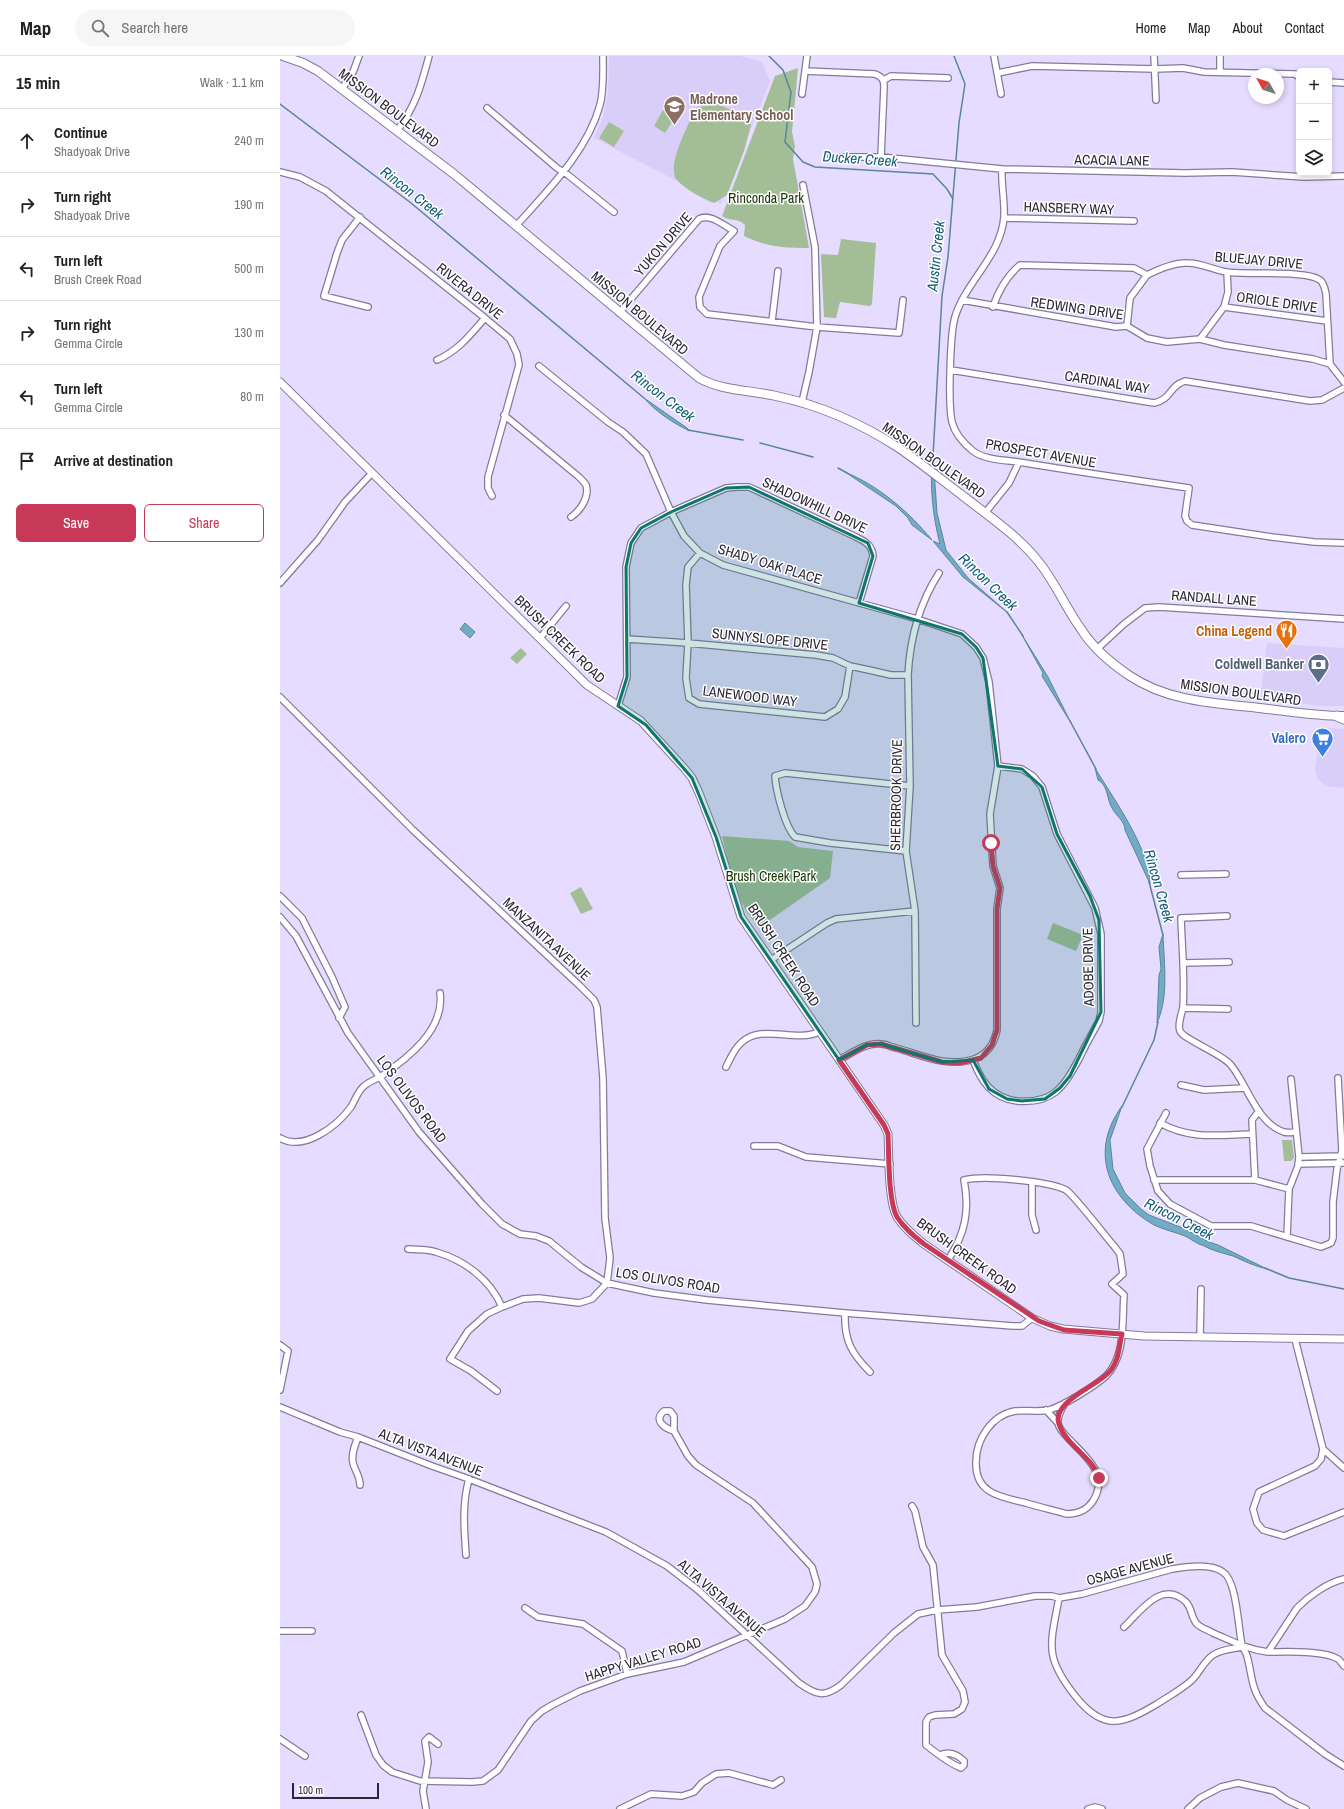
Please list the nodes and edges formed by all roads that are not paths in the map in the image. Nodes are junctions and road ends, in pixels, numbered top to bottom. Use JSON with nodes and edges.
{"nodes":[{"id":1,"x":283,"y":56,"type":"edge"},
{"id":2,"x":359,"y":56,"type":"edge"},
{"id":3,"x":429,"y":56,"type":"edge"},
{"id":4,"x":603,"y":56,"type":"edge"},
{"id":5,"x":807,"y":56,"type":"edge"},
{"id":6,"x":994,"y":56,"type":"edge"},
{"id":7,"x":1154,"y":56,"type":"edge"},
{"id":8,"x":1220,"y":56,"type":"edge"},
{"id":9,"x":1155,"y":69,"type":"junction"},
{"id":10,"x":805,"y":72,"type":"junction"},
{"id":11,"x":1220,"y":72,"type":"junction"},
{"id":12,"x":998,"y":73,"type":"junction"},
{"id":13,"x":1296,"y":75,"type":"edge"},
{"id":14,"x":948,"y":78,"type":"dead end"},
{"id":15,"x":884,"y":80,"type":"junction"},
{"id":16,"x":1332,"y":82,"type":"edge"},
{"id":17,"x":1344,"y":83,"type":"edge"},
{"id":18,"x":342,"y":89,"type":"junction"},
{"id":19,"x":802,"y":94,"type":"dead end"},
{"id":20,"x":1001,"y":94,"type":"dead end"},
{"id":21,"x":1156,"y":100,"type":"dead end"},
{"id":22,"x":487,"y":108,"type":"dead end"},
{"id":23,"x":397,"y":131,"type":"junction"},
{"id":24,"x":831,"y":157,"type":"dead end"},
{"id":25,"x":881,"y":157,"type":"junction"},
{"id":26,"x":1002,"y":169,"type":"junction"},
{"id":27,"x":563,"y":171,"type":"junction"},
{"id":28,"x":280,"y":172,"type":"edge"},
{"id":29,"x":1344,"y":176,"type":"edge"},
{"id":30,"x":803,"y":185,"type":"dead end"},
{"id":31,"x":614,"y":212,"type":"dead end"},
{"id":32,"x":360,"y":217,"type":"junction"},
{"id":33,"x":1004,"y":218,"type":"junction"},
{"id":34,"x":1134,"y":221,"type":"dead end"},
{"id":35,"x":516,"y":226,"type":"junction"},
{"id":36,"x":778,"y":271,"type":"dead end"},
{"id":37,"x":1227,"y":272,"type":"junction"},
{"id":38,"x":1147,"y":275,"type":"junction"},
{"id":39,"x":903,"y":300,"type":"dead end"},
{"id":40,"x":962,"y":300,"type":"junction"},
{"id":41,"x":368,"y":307,"type":"dead end"},
{"id":42,"x":993,"y":307,"type":"junction"},
{"id":43,"x":1224,"y":307,"type":"junction"},
{"id":44,"x":619,"y":313,"type":"junction"},
{"id":45,"x":485,"y":318,"type":"junction"},
{"id":46,"x":772,"y":321,"type":"junction"},
{"id":47,"x":1327,"y":321,"type":"junction"},
{"id":48,"x":1127,"y":326,"type":"junction"},
{"id":49,"x":817,"y":327,"type":"junction"},
{"id":50,"x":1200,"y":339,"type":"junction"},
{"id":51,"x":437,"y":360,"type":"dead end"},
{"id":52,"x":1330,"y":364,"type":"junction"},
{"id":53,"x":539,"y":366,"type":"dead end"},
{"id":54,"x":951,"y":370,"type":"junction"},
{"id":55,"x":280,"y":382,"type":"edge"},
{"id":56,"x":1344,"y":382,"type":"edge"},
{"id":57,"x":1344,"y":388,"type":"edge"},
{"id":58,"x":802,"y":402,"type":"junction"},
{"id":59,"x":504,"y":415,"type":"junction"},
{"id":60,"x":1019,"y":462,"type":"junction"},
{"id":61,"x":372,"y":473,"type":"junction"},
{"id":62,"x":492,"y":496,"type":"dead end"},
{"id":63,"x":671,"y":512,"type":"junction"},
{"id":64,"x":985,"y":513,"type":"junction"},
{"id":65,"x":570,"y":517,"type":"dead end"},
{"id":66,"x":1344,"y":543,"type":"edge"},
{"id":67,"x":700,"y":553,"type":"junction"},
{"id":68,"x":940,"y":573,"type":"dead end"},
{"id":69,"x":280,"y":583,"type":"edge"},
{"id":70,"x":859,"y":603,"type":"junction"},
{"id":71,"x":566,"y":606,"type":"dead end"},
{"id":72,"x":917,"y":619,"type":"junction"},
{"id":73,"x":1344,"y":619,"type":"edge"},
{"id":74,"x":540,"y":638,"type":"junction"},
{"id":75,"x":627,"y":639,"type":"junction"},
{"id":76,"x":688,"y":643,"type":"junction"},
{"id":77,"x":1097,"y":648,"type":"junction"},
{"id":78,"x":850,"y":666,"type":"junction"},
{"id":79,"x":908,"y":675,"type":"junction"},
{"id":80,"x":280,"y":697,"type":"edge"},
{"id":81,"x":618,"y":706,"type":"junction"},
{"id":82,"x":1342,"y":717,"type":"edge"},
{"id":83,"x":998,"y":766,"type":"junction"},
{"id":84,"x":910,"y":786,"type":"junction"},
{"id":85,"x":906,"y":851,"type":"junction"},
{"id":86,"x":1226,"y":874,"type":"dead end"},
{"id":87,"x":1181,"y":875,"type":"dead end"},
{"id":88,"x":280,"y":896,"type":"edge"},
{"id":89,"x":915,"y":912,"type":"junction"},
{"id":90,"x":1227,"y":916,"type":"dead end"},
{"id":91,"x":280,"y":917,"type":"edge"},
{"id":92,"x":771,"y":960,"type":"junction"},
{"id":93,"x":1229,"y":962,"type":"dead end"},
{"id":94,"x":1183,"y":963,"type":"junction"},
{"id":95,"x":440,"y":993,"type":"dead end"},
{"id":96,"x":1183,"y":1008,"type":"junction"},
{"id":97,"x":1228,"y":1009,"type":"dead end"},
{"id":98,"x":339,"y":1018,"type":"junction"},
{"id":99,"x":916,"y":1023,"type":"dead end"},
{"id":100,"x":819,"y":1032,"type":"junction"},
{"id":101,"x":839,"y":1060,"type":"junction"},
{"id":102,"x":973,"y":1060,"type":"junction"},
{"id":103,"x":726,"y":1067,"type":"dead end"},
{"id":104,"x":380,"y":1076,"type":"junction"},
{"id":105,"x":1338,"y":1078,"type":"dead end"},
{"id":106,"x":1291,"y":1079,"type":"dead end"},
{"id":107,"x":1181,"y":1085,"type":"dead end"},
{"id":108,"x":1245,"y":1088,"type":"junction"},
{"id":109,"x":1259,"y":1111,"type":"junction"},
{"id":110,"x":1166,"y":1113,"type":"dead end"},
{"id":111,"x":1160,"y":1123,"type":"junction"},
{"id":112,"x":1296,"y":1132,"type":"junction"},
{"id":113,"x":1252,"y":1134,"type":"junction"},
{"id":114,"x":280,"y":1138,"type":"edge"},
{"id":115,"x":754,"y":1146,"type":"dead end"},
{"id":116,"x":1342,"y":1156,"type":"edge"},
{"id":117,"x":1299,"y":1157,"type":"junction"},
{"id":118,"x":1341,"y":1163,"type":"edge"},
{"id":119,"x":890,"y":1164,"type":"junction"},
{"id":120,"x":1298,"y":1164,"type":"junction"},
{"id":121,"x":1154,"y":1180,"type":"junction"},
{"id":122,"x":1255,"y":1180,"type":"junction"},
{"id":123,"x":1032,"y":1182,"type":"junction"},
{"id":124,"x":1289,"y":1189,"type":"junction"},
{"id":125,"x":1036,"y":1230,"type":"dead end"},
{"id":126,"x":1287,"y":1237,"type":"junction"},
{"id":127,"x":408,"y":1249,"type":"dead end"},
{"id":128,"x":948,"y":1260,"type":"junction"},
{"id":129,"x":607,"y":1283,"type":"junction"},
{"id":130,"x":1201,"y":1289,"type":"dead end"},
{"id":131,"x":502,"y":1307,"type":"junction"},
{"id":132,"x":845,"y":1313,"type":"junction"},
{"id":133,"x":1032,"y":1318,"type":"junction"},
{"id":134,"x":1122,"y":1334,"type":"junction"},
{"id":135,"x":1200,"y":1337,"type":"junction"},
{"id":136,"x":1295,"y":1339,"type":"junction"},
{"id":137,"x":1344,"y":1339,"type":"edge"},
{"id":138,"x":280,"y":1345,"type":"edge"},
{"id":139,"x":870,"y":1372,"type":"dead end"},
{"id":140,"x":280,"y":1390,"type":"edge"},
{"id":141,"x":497,"y":1391,"type":"dead end"},
{"id":142,"x":1065,"y":1403,"type":"junction"},
{"id":143,"x":280,"y":1408,"type":"edge"},
{"id":144,"x":1046,"y":1410,"type":"junction"},
{"id":145,"x":1058,"y":1423,"type":"junction"},
{"id":146,"x":674,"y":1431,"type":"dead end"},
{"id":147,"x":358,"y":1437,"type":"junction"},
{"id":148,"x":1323,"y":1449,"type":"junction"},
{"id":149,"x":1344,"y":1468,"type":"edge"},
{"id":150,"x":469,"y":1479,"type":"junction"},
{"id":151,"x":360,"y":1484,"type":"dead end"},
{"id":152,"x":912,"y":1506,"type":"dead end"},
{"id":153,"x":1344,"y":1512,"type":"edge"},
{"id":154,"x":466,"y":1555,"type":"dead end"},
{"id":155,"x":1344,"y":1579,"type":"edge"},
{"id":156,"x":1059,"y":1598,"type":"junction"},
{"id":157,"x":525,"y":1608,"type":"dead end"},
{"id":158,"x":938,"y":1610,"type":"junction"},
{"id":159,"x":1124,"y":1627,"type":"dead end"},
{"id":160,"x":312,"y":1631,"type":"dead end"},
{"id":161,"x":280,"y":1632,"type":"edge"},
{"id":162,"x":747,"y":1636,"type":"junction"},
{"id":163,"x":1242,"y":1646,"type":"junction"},
{"id":164,"x":1268,"y":1652,"type":"junction"},
{"id":165,"x":1344,"y":1666,"type":"edge"},
{"id":166,"x":627,"y":1674,"type":"junction"},
{"id":167,"x":361,"y":1715,"type":"dead end"},
{"id":168,"x":280,"y":1739,"type":"edge"},
{"id":169,"x":438,"y":1744,"type":"dead end"},
{"id":170,"x":940,"y":1755,"type":"dead end"},
{"id":171,"x":305,"y":1756,"type":"dead end"},
{"id":172,"x":1344,"y":1766,"type":"edge"},
{"id":173,"x":781,"y":1780,"type":"dead end"},
{"id":174,"x":424,"y":1781,"type":"junction"},
{"id":175,"x":426,"y":1809,"type":"edge"},
{"id":176,"x":620,"y":1809,"type":"edge"},
{"id":177,"x":631,"y":1809,"type":"edge"},
{"id":178,"x":1088,"y":1809,"type":"edge"},
{"id":179,"x":1102,"y":1809,"type":"edge"},
{"id":180,"x":1188,"y":1809,"type":"edge"},
{"id":181,"x":1306,"y":1809,"type":"edge"}],
"edges":[{"from":1,"to":18,"type":"main road","name":"MISSION BOULEVARD"},
{"from":2,"to":18,"type":"street"},
{"from":3,"to":23,"type":"street"},
{"from":4,"to":27,"type":"street"},
{"from":5,"to":10,"type":"street"},
{"from":6,"to":12,"type":"street"},
{"from":7,"to":9,"type":"street"},
{"from":8,"to":11,"type":"street"},
{"from":9,"to":11,"type":"street"},
{"from":9,"to":12,"type":"street"},
{"from":9,"to":21,"type":"street"},
{"from":10,"to":15,"type":"street"},
{"from":10,"to":19,"type":"street"},
{"from":11,"to":13,"type":"street"},
{"from":12,"to":20,"type":"street"},
{"from":14,"to":15,"type":"street"},
{"from":15,"to":25,"type":"street"},
{"from":16,"to":17,"type":"street"},
{"from":18,"to":23,"type":"main road","name":"MISSION BOULEVARD"},
{"from":22,"to":27,"type":"street"},
{"from":23,"to":35,"type":"main road","name":"MISSION BOULEVARD"},
{"from":24,"to":25,"type":"street","name":"ACACIA LANE"},
{"from":25,"to":26,"type":"street","name":"ACACIA LANE"},
{"from":26,"to":29,"type":"street","name":"ACACIA LANE"},
{"from":26,"to":33,"type":"street","name":"PROSPECT AVENUE"},
{"from":27,"to":31,"type":"street"},
{"from":27,"to":35,"type":"street"},
{"from":28,"to":32,"type":"street","name":"RIVERA DRIVE"},
{"from":30,"to":49,"type":"street"},
{"from":32,"to":41,"type":"street"},
{"from":32,"to":45,"type":"street","name":"RIVERA DRIVE"},
{"from":33,"to":34,"type":"street","name":"HANSBERY WAY"},
{"from":33,"to":40,"type":"street","name":"PROSPECT AVENUE"},
{"from":35,"to":44,"type":"main road","name":"MISSION BOULEVARD"},
{"from":36,"to":46,"type":"street"},
{"from":37,"to":38,"type":"street","name":"BLUEJAY DRIVE"},
{"from":37,"to":43,"type":"street"},
{"from":37,"to":47,"type":"street","name":"BLUEJAY DRIVE"},
{"from":38,"to":42,"type":"street"},
{"from":38,"to":48,"type":"street"},
{"from":39,"to":49,"type":"street"},
{"from":40,"to":42,"type":"street","name":"REDWING DRIVE"},
{"from":40,"to":54,"type":"street","name":"PROSPECT AVENUE"},
{"from":42,"to":48,"type":"street","name":"REDWING DRIVE"},
{"from":43,"to":47,"type":"street","name":"ORIOLE DRIVE"},
{"from":43,"to":50,"type":"street"},
{"from":44,"to":46,"type":"street","name":"YUKON DRIVE"},
{"from":44,"to":58,"type":"main road","name":"MISSION BOULEVARD"},
{"from":45,"to":51,"type":"street"},
{"from":45,"to":59,"type":"street","name":"RIVERA DRIVE"},
{"from":46,"to":49,"type":"street"},
{"from":47,"to":52,"type":"street","name":"BLUEJAY DRIVE"},
{"from":48,"to":50,"type":"street","name":"REDWING DRIVE"},
{"from":49,"to":58,"type":"street"},
{"from":50,"to":52,"type":"street","name":"REDWING DRIVE"},
{"from":52,"to":56,"type":"street"},
{"from":53,"to":63,"type":"street","name":"SHADY OAK PLACE"},
{"from":54,"to":57,"type":"street","name":"CARDINAL WAY"},
{"from":54,"to":60,"type":"street","name":"PROSPECT AVENUE"},
{"from":55,"to":61,"type":"street","name":"BRUSH CREEK ROAD"},
{"from":58,"to":64,"type":"main road","name":"MISSION BOULEVARD"},
{"from":59,"to":62,"type":"street","name":"RIVERA DRIVE"},
{"from":59,"to":65,"type":"street"},
{"from":60,"to":64,"type":"street"},
{"from":60,"to":66,"type":"street","name":"PROSPECT AVENUE"},
{"from":61,"to":69,"type":"street"},
{"from":61,"to":74,"type":"street","name":"BRUSH CREEK ROAD"},
{"from":63,"to":67,"type":"street","name":"SHADY OAK PLACE"},
{"from":63,"to":70,"type":"street","name":"SHADOWHILL DRIVE"},
{"from":63,"to":75,"type":"street","name":"SHADOWHILL DRIVE"},
{"from":64,"to":77,"type":"main road","name":"MISSION BOULEVARD"},
{"from":67,"to":70,"type":"street","name":"SHADY OAK PLACE"},
{"from":67,"to":76,"type":"street","name":"LANEWOOD WAY"},
{"from":68,"to":72,"type":"street","name":"SHERBROOK DRIVE"},
{"from":70,"to":72,"type":"street","name":"SHADY OAK PLACE"},
{"from":71,"to":74,"type":"street"},
{"from":72,"to":79,"type":"street","name":"SHERBROOK DRIVE"},
{"from":72,"to":83,"type":"street","name":"SHADY OAK PLACE"},
{"from":73,"to":77,"type":"street","name":"RANDALL LANE"},
{"from":74,"to":81,"type":"street","name":"BRUSH CREEK ROAD"},
{"from":75,"to":76,"type":"street","name":"SUNNYSLOPE DRIVE"},
{"from":75,"to":81,"type":"street","name":"SHADOWHILL DRIVE"},
{"from":76,"to":78,"type":"street","name":"SUNNYSLOPE DRIVE"},
{"from":76,"to":78,"type":"street","name":"LANEWOOD WAY"},
{"from":77,"to":82,"type":"main road","name":"MISSION BOULEVARD"},
{"from":78,"to":79,"type":"street","name":"SUNNYSLOPE DRIVE"},
{"from":79,"to":84,"type":"street","name":"SHERBROOK DRIVE"},
{"from":80,"to":129,"type":"street","name":"MANZANITA AVENUE"},
{"from":81,"to":92,"type":"street","name":"BRUSH CREEK ROAD"},
{"from":83,"to":102,"type":"street","name":"SHADY OAK PLACE"},
{"from":83,"to":102,"type":"street","name":"ADOBE DRIVE"},
{"from":84,"to":85,"type":"street","name":"SHERBROOK DRIVE"},
{"from":84,"to":85,"type":"street"},
{"from":85,"to":89,"type":"street","name":"SHERBROOK DRIVE"},
{"from":86,"to":87,"type":"street"},
{"from":88,"to":98,"type":"street"},
{"from":89,"to":92,"type":"street"},
{"from":89,"to":99,"type":"street","name":"SHERBROOK DRIVE"},
{"from":90,"to":94,"type":"street"},
{"from":91,"to":98,"type":"street","name":"LOS OLIVOS ROAD"},
{"from":92,"to":100,"type":"street","name":"BRUSH CREEK ROAD"},
{"from":93,"to":94,"type":"street"},
{"from":94,"to":96,"type":"street"},
{"from":95,"to":104,"type":"street"},
{"from":96,"to":97,"type":"street"},
{"from":96,"to":108,"type":"street"},
{"from":98,"to":104,"type":"street","name":"LOS OLIVOS ROAD"},
{"from":100,"to":101,"type":"street","name":"BRUSH CREEK ROAD"},
{"from":100,"to":103,"type":"street"},
{"from":101,"to":102,"type":"street"},
{"from":101,"to":119,"type":"street","name":"BRUSH CREEK ROAD"},
{"from":104,"to":114,"type":"street"},
{"from":104,"to":129,"type":"street","name":"LOS OLIVOS ROAD"},
{"from":105,"to":116,"type":"street"},
{"from":106,"to":112,"type":"street"},
{"from":107,"to":108,"type":"street"},
{"from":108,"to":109,"type":"street"},
{"from":109,"to":112,"type":"street"},
{"from":109,"to":113,"type":"street"},
{"from":110,"to":111,"type":"street"},
{"from":111,"to":113,"type":"street"},
{"from":111,"to":121,"type":"street"},
{"from":112,"to":117,"type":"street"},
{"from":113,"to":122,"type":"street"},
{"from":115,"to":119,"type":"street"},
{"from":116,"to":117,"type":"street"},
{"from":116,"to":118,"type":"street"},
{"from":117,"to":120,"type":"street"},
{"from":118,"to":120,"type":"street"},
{"from":118,"to":126,"type":"street"},
{"from":119,"to":128,"type":"street","name":"BRUSH CREEK ROAD"},
{"from":120,"to":124,"type":"street"},
{"from":121,"to":122,"type":"street"},
{"from":121,"to":126,"type":"street"},
{"from":122,"to":124,"type":"street"},
{"from":123,"to":125,"type":"street"},
{"from":123,"to":128,"type":"street"},
{"from":123,"to":134,"type":"street"},
{"from":124,"to":126,"type":"street"},
{"from":127,"to":131,"type":"street"},
{"from":128,"to":133,"type":"street","name":"BRUSH CREEK ROAD"},
{"from":129,"to":131,"type":"street"},
{"from":129,"to":132,"type":"street","name":"LOS OLIVOS ROAD"},
{"from":130,"to":135,"type":"street"},
{"from":131,"to":141,"type":"street"},
{"from":132,"to":133,"type":"street","name":"LOS OLIVOS ROAD"},
{"from":132,"to":139,"type":"street"},
{"from":133,"to":134,"type":"street","name":"BRUSH CREEK ROAD"},
{"from":134,"to":135,"type":"street","name":"BRUSH CREEK ROAD"},
{"from":134,"to":142,"type":"street"},
{"from":135,"to":136,"type":"street","name":"BRUSH CREEK ROAD"},
{"from":136,"to":137,"type":"street","name":"BRUSH CREEK ROAD"},
{"from":136,"to":148,"type":"street"},
{"from":138,"to":140,"type":"street"},
{"from":142,"to":144,"type":"street"},
{"from":142,"to":145,"type":"street"},
{"from":143,"to":147,"type":"street","name":"ALTA VISTA AVENUE"},
{"from":144,"to":145,"type":"street"},
{"from":144,"to":145,"type":"street"},
{"from":146,"to":162,"type":"street","name":"HAPPY VALLEY ROAD"},
{"from":147,"to":150,"type":"street","name":"ALTA VISTA AVENUE"},
{"from":147,"to":151,"type":"street"},
{"from":148,"to":149,"type":"street"},
{"from":148,"to":153,"type":"street"},
{"from":150,"to":154,"type":"street"},
{"from":150,"to":162,"type":"street","name":"ALTA VISTA AVENUE"},
{"from":152,"to":158,"type":"street"},
{"from":155,"to":164,"type":"street"},
{"from":156,"to":158,"type":"street","name":"ALTA VISTA AVENUE"},
{"from":156,"to":163,"type":"street","name":"OSAGE AVENUE"},
{"from":156,"to":163,"type":"street"},
{"from":157,"to":166,"type":"street"},
{"from":158,"to":162,"type":"street","name":"ALTA VISTA AVENUE"},
{"from":158,"to":170,"type":"street"},
{"from":159,"to":163,"type":"street"},
{"from":160,"to":161,"type":"street"},
{"from":162,"to":166,"type":"street","name":"HAPPY VALLEY ROAD"},
{"from":163,"to":164,"type":"street"},
{"from":163,"to":172,"type":"street","name":"OSAGE AVENUE"},
{"from":164,"to":165,"type":"street"},
{"from":166,"to":174,"type":"street","name":"HAPPY VALLEY ROAD"},
{"from":167,"to":174,"type":"street","name":"HAPPY VALLEY ROAD"},
{"from":168,"to":171,"type":"street"},
{"from":169,"to":174,"type":"street"},
{"from":173,"to":176,"type":"street"},
{"from":174,"to":175,"type":"street"},
{"from":176,"to":177,"type":"street"},
{"from":178,"to":179,"type":"street"},
{"from":180,"to":181,"type":"street"}]}
